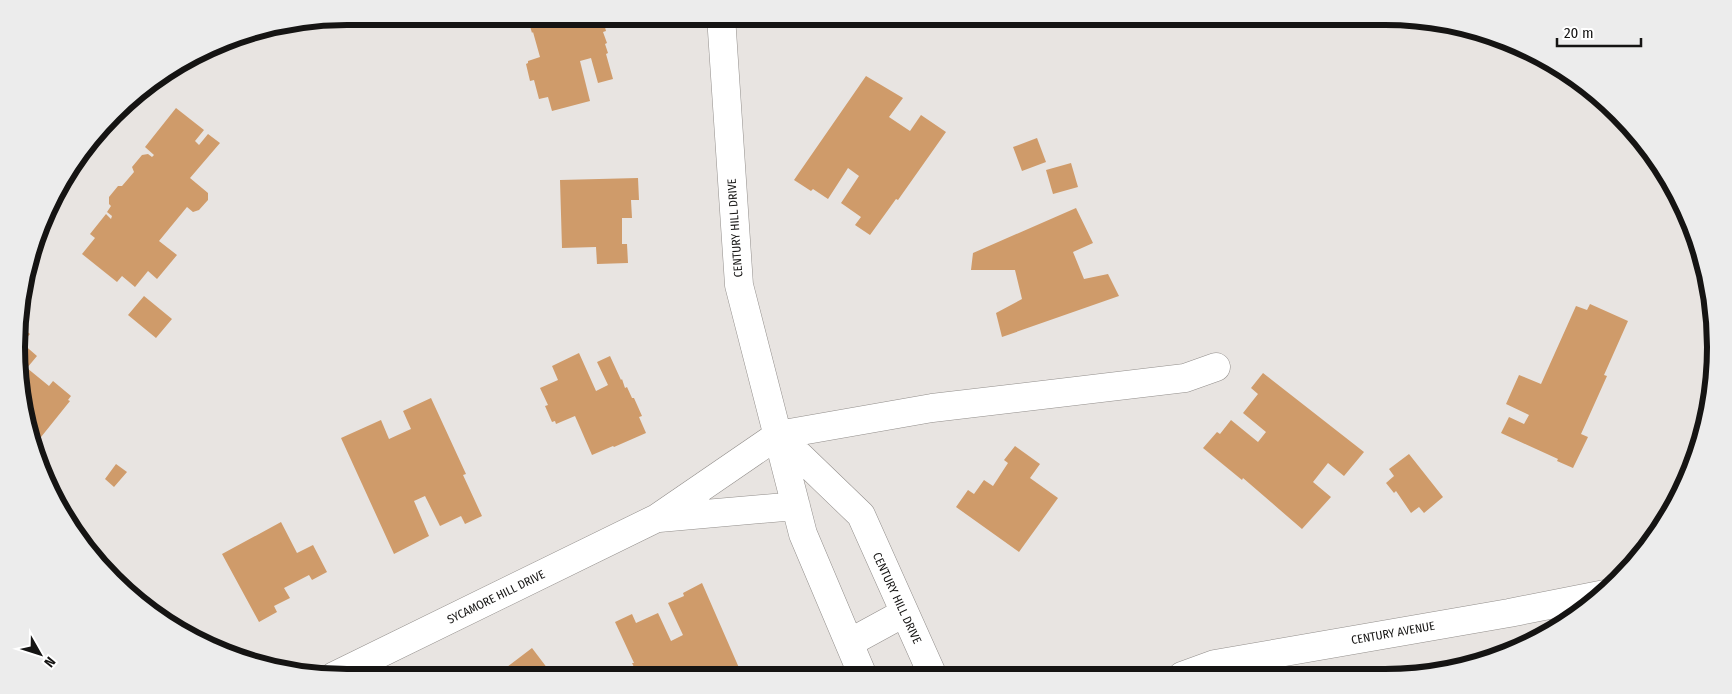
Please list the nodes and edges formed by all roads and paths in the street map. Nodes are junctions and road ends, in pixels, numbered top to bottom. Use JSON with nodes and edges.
{"nodes":[{"id":1,"x":722,"y":25,"type":"edge"},
{"id":2,"x":1216,"y":367,"type":"dead end"},
{"id":3,"x":778,"y":435,"type":"junction"},
{"id":4,"x":796,"y":506,"type":"junction"},
{"id":5,"x":657,"y":518,"type":"junction"},
{"id":6,"x":1587,"y":597,"type":"edge"},
{"id":7,"x":904,"y":613,"type":"junction"},
{"id":8,"x":849,"y":643,"type":"junction"},
{"id":9,"x":348,"y":669,"type":"edge"},
{"id":10,"x":860,"y":669,"type":"edge"},
{"id":11,"x":930,"y":669,"type":"edge"},
{"id":12,"x":1201,"y":669,"type":"edge"}],
"edges":[{"from":1,"to":3,"type":"street","name":"CENTURY HILL DRIVE"},
{"from":2,"to":3,"type":"street"},
{"from":3,"to":4,"type":"street","name":"CENTURY HILL DRIVE"},
{"from":3,"to":5,"type":"street"},
{"from":3,"to":7,"type":"street","name":"CENTURY HILL DRIVE"},
{"from":4,"to":5,"type":"street"},
{"from":4,"to":8,"type":"street","name":"CENTURY HILL DRIVE"},
{"from":5,"to":9,"type":"street","name":"SYCAMORE HILL DRIVE"},
{"from":6,"to":12,"type":"street","name":"CENTURY AVENUE"},
{"from":7,"to":8,"type":"street"},
{"from":7,"to":11,"type":"street","name":"CENTURY HILL DRIVE"},
{"from":8,"to":10,"type":"street","name":"CENTURY HILL DRIVE"}]}
